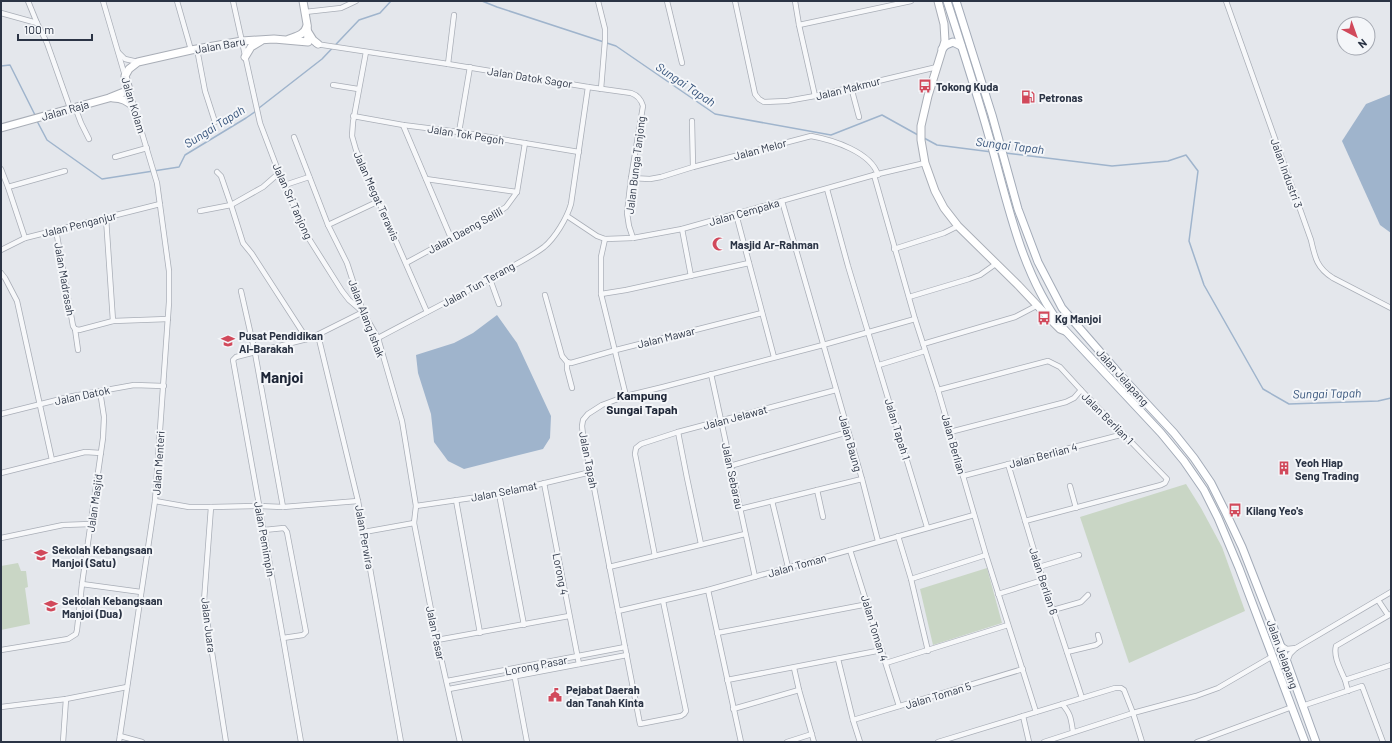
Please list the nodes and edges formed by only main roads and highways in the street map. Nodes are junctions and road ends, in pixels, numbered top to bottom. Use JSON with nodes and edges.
{"nodes":[{"id":1,"x":303,"y":1,"type":"edge"},
{"id":2,"x":933,"y":1,"type":"edge"},
{"id":3,"x":938,"y":1,"type":"edge"},
{"id":4,"x":947,"y":1,"type":"edge"},
{"id":5,"x":958,"y":3,"type":"edge"},
{"id":6,"x":307,"y":27,"type":"junction"},
{"id":7,"x":265,"y":39,"type":"junction"},
{"id":8,"x":287,"y":40,"type":"junction"},
{"id":9,"x":320,"y":45,"type":"road end"},
{"id":10,"x":961,"y":46,"type":"junction"},
{"id":11,"x":942,"y":49,"type":"junction"},
{"id":12,"x":245,"y":57,"type":"road end"},
{"id":13,"x":125,"y":78,"type":"junction"},
{"id":14,"x":129,"y":90,"type":"joint"},
{"id":15,"x":119,"y":94,"type":"junction"},
{"id":16,"x":109,"y":98,"type":"junction"},
{"id":17,"x":134,"y":107,"type":"road end"},
{"id":18,"x":1,"y":128,"type":"edge"},
{"id":19,"x":1042,"y":294,"type":"junction"},
{"id":20,"x":1062,"y":308,"type":"junction"},
{"id":21,"x":1067,"y":332,"type":"junction"},
{"id":22,"x":1305,"y":742,"type":"edge"},
{"id":23,"x":1316,"y":742,"type":"edge"}],
"edges":[{"from":1,"to":6,"type":"main road"},
{"from":2,"to":11,"type":"main road"},
{"from":3,"to":11,"type":"main road"},
{"from":4,"to":10,"type":"main road","name":"Jalan Jelapang"},
{"from":5,"to":20,"type":"main road","name":"Jalan Jelapang"},
{"from":6,"to":8,"type":"main road"},
{"from":6,"to":8,"type":"main road","name":"Jalan Baru"},
{"from":6,"to":9,"type":"main road"},
{"from":7,"to":8,"type":"main road","name":"Jalan Baru"},
{"from":7,"to":12,"type":"main road"},
{"from":7,"to":13,"type":"main road","name":"Jalan Baru"},
{"from":10,"to":11,"type":"main road"},
{"from":10,"to":19,"type":"main road","name":"Jalan Jelapang"},
{"from":11,"to":21,"type":"main road"},
{"from":13,"to":14,"type":"main road","name":"Jalan Kolam"},
{"from":13,"to":15,"type":"main road"},
{"from":14,"to":15,"type":"main road","name":"Jalan Raja"},
{"from":15,"to":16,"type":"main road","name":"Jalan Raja"},
{"from":16,"to":17,"type":"main road"},
{"from":16,"to":18,"type":"main road","name":"Jalan Raja"},
{"from":19,"to":20,"type":"main road"},
{"from":19,"to":21,"type":"main road","name":"Jalan Jelapang"},
{"from":20,"to":21,"type":"main road"},
{"from":20,"to":23,"type":"main road","name":"Jalan Jelapang"},
{"from":21,"to":22,"type":"main road","name":"Jalan Jelapang"}]}
